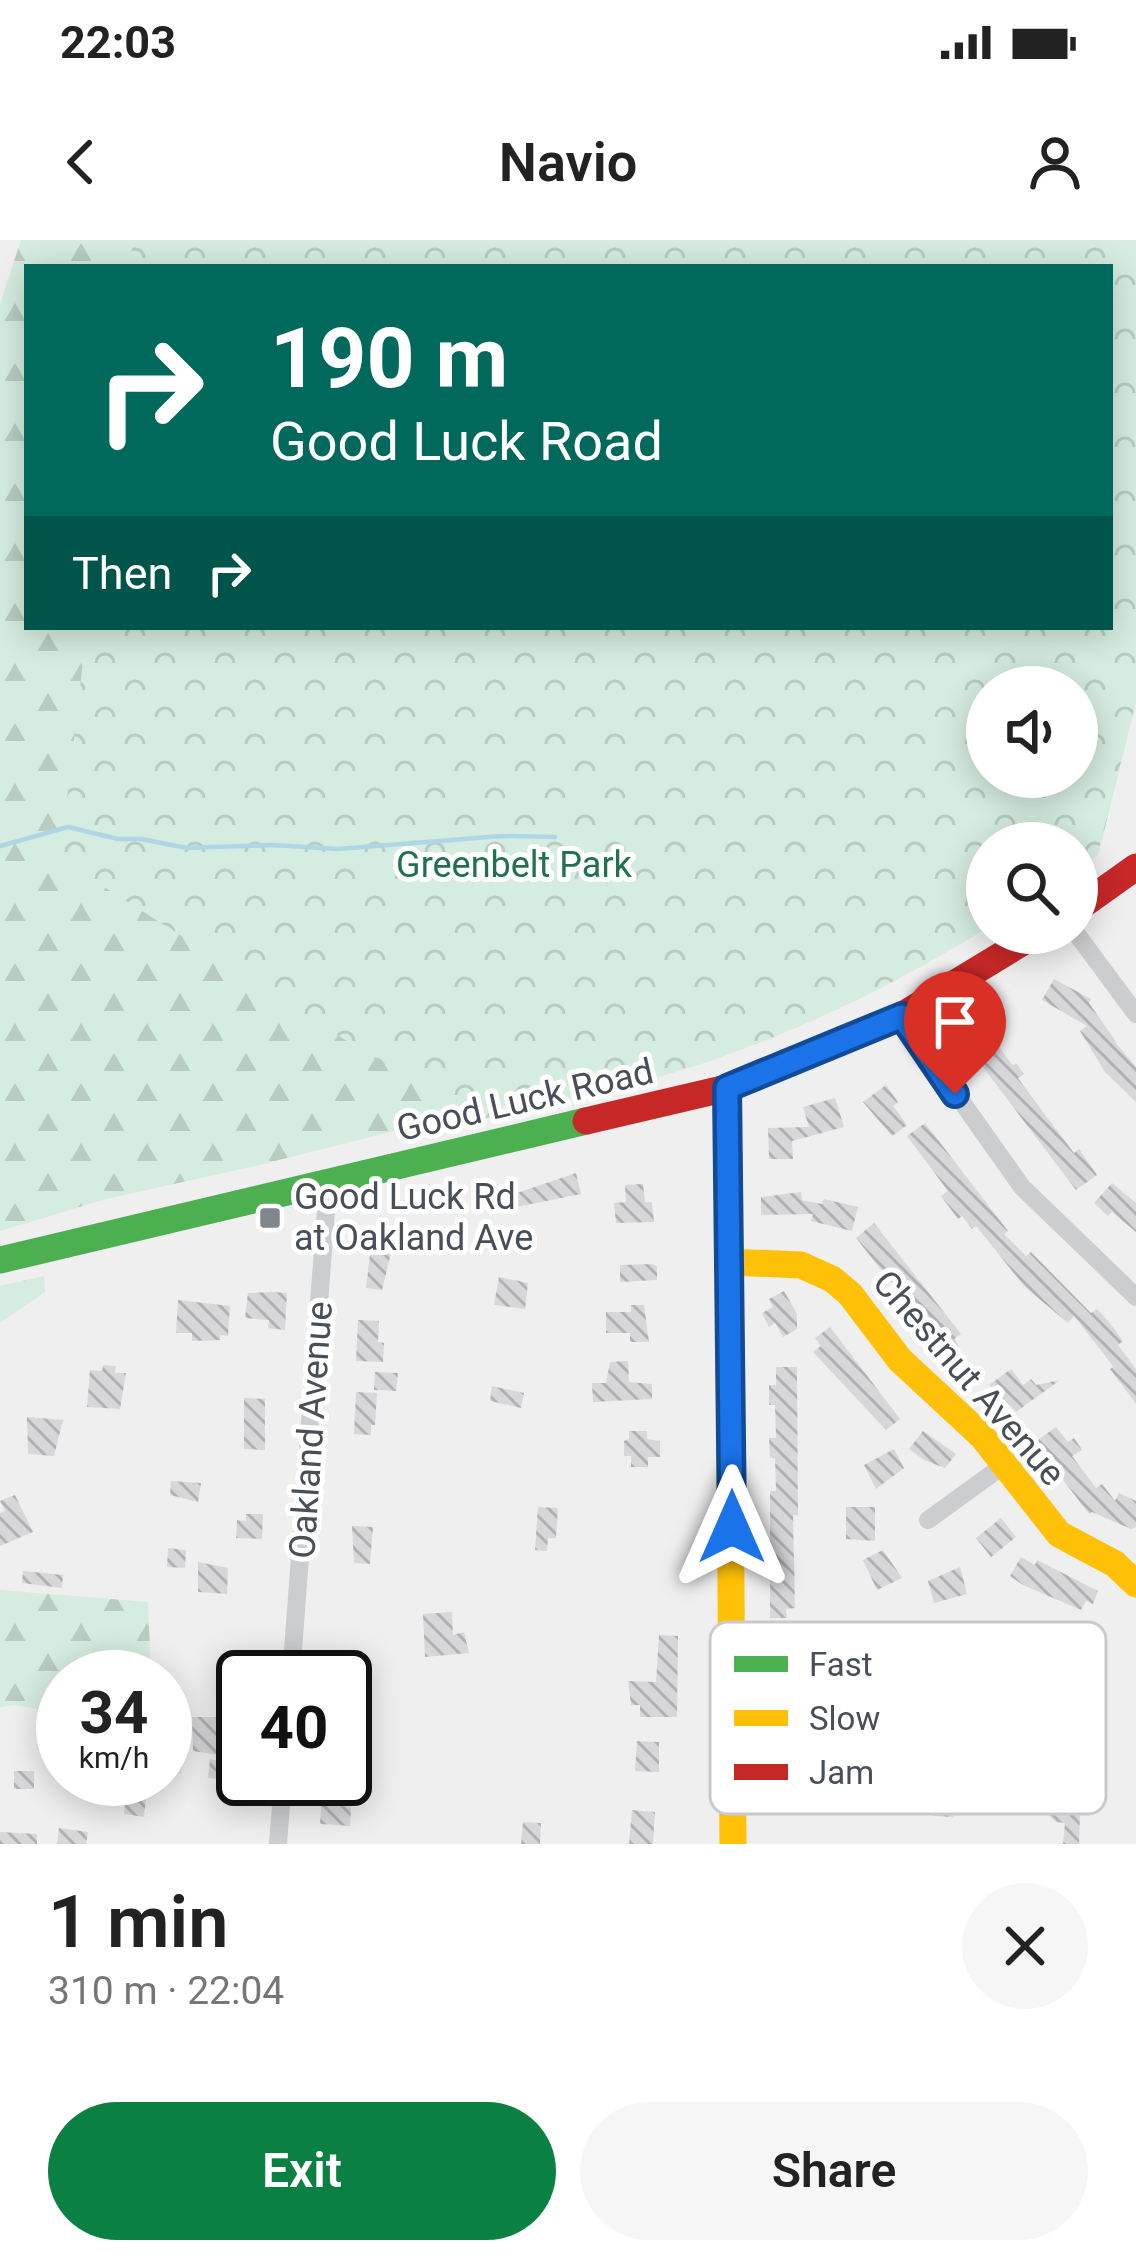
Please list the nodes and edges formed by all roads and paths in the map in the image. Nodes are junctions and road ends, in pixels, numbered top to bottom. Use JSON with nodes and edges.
{"nodes":[{"id":1,"x":1136,"y":867,"type":"edge"},
{"id":2,"x":1098,"y":894,"type":"edge"},
{"id":3,"x":1004,"y":954,"type":"edge"},
{"id":4,"x":1092,"y":954,"type":"edge"},
{"id":5,"x":1136,"y":1014,"type":"edge"},
{"id":6,"x":902,"y":1016,"type":"junction"},
{"id":7,"x":727,"y":1088,"type":"junction"},
{"id":8,"x":328,"y":1184,"type":"junction"},
{"id":9,"x":0,"y":1260,"type":"edge"},
{"id":10,"x":730,"y":1262,"type":"junction"},
{"id":11,"x":1136,"y":1297,"type":"edge"},
{"id":12,"x":1004,"y":1465,"type":"junction"},
{"id":13,"x":928,"y":1520,"type":"dead end"},
{"id":14,"x":1136,"y":1584,"type":"edge"},
{"id":15,"x":732,"y":1622,"type":"edge"},
{"id":16,"x":294,"y":1650,"type":"edge"},
{"id":17,"x":282,"y":1806,"type":"edge"},
{"id":18,"x":733,"y":1814,"type":"edge"},
{"id":19,"x":278,"y":1844,"type":"edge"},
{"id":20,"x":733,"y":1844,"type":"edge"}],
"edges":[{"from":1,"to":2,"type":"street"},
{"from":3,"to":6,"type":"street","name":"Good Luck Road"},
{"from":4,"to":5,"type":"street"},
{"from":6,"to":7,"type":"street","name":"Good Luck Road"},
{"from":6,"to":11,"type":"street"},
{"from":7,"to":8,"type":"street","name":"Good Luck Road"},
{"from":7,"to":10,"type":"street"},
{"from":8,"to":9,"type":"street","name":"Good Luck Road"},
{"from":8,"to":16,"type":"street","name":"Oakland Avenue"},
{"from":10,"to":12,"type":"street","name":"Chestnut Avenue"},
{"from":10,"to":15,"type":"street"},
{"from":12,"to":13,"type":"street"},
{"from":12,"to":14,"type":"street","name":"Chestnut Avenue"},
{"from":17,"to":19,"type":"street"},
{"from":18,"to":20,"type":"street"}]}
